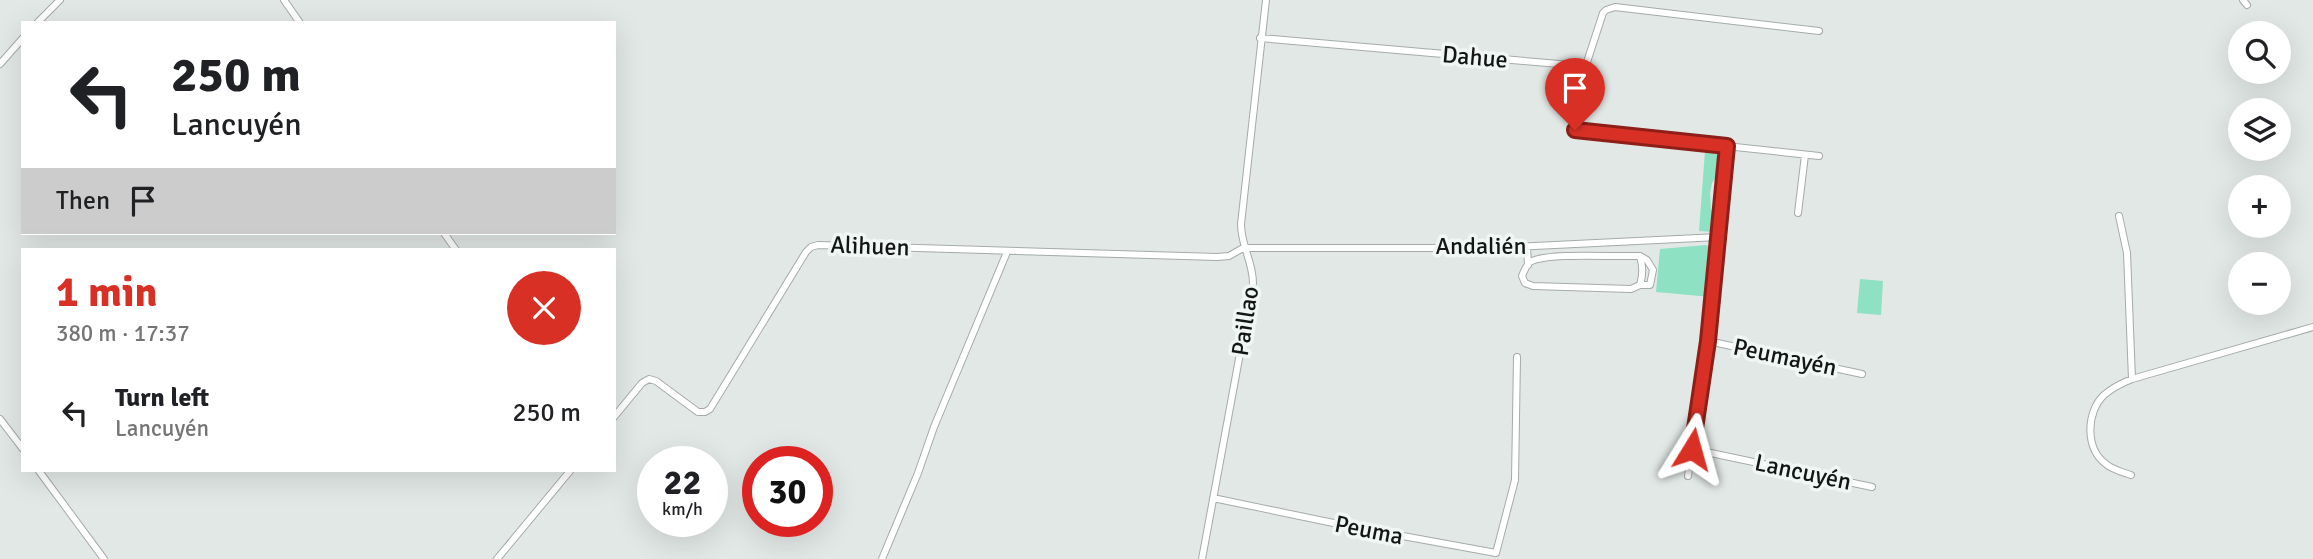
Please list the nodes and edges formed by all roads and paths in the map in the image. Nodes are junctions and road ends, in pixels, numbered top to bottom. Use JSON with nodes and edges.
{"nodes":[{"id":1,"x":60,"y":0,"type":"edge"},
{"id":2,"x":284,"y":0,"type":"edge"},
{"id":3,"x":1266,"y":0,"type":"edge"},
{"id":4,"x":39,"y":21,"type":"edge"},
{"id":5,"x":299,"y":21,"type":"edge"},
{"id":6,"x":1819,"y":32,"type":"dead end"},
{"id":7,"x":1260,"y":38,"type":"junction"},
{"id":8,"x":21,"y":40,"type":"edge"},
{"id":9,"x":0,"y":64,"type":"edge"},
{"id":10,"x":1575,"y":130,"type":"dead end"},
{"id":11,"x":1727,"y":146,"type":"junction"},
{"id":12,"x":1805,"y":155,"type":"junction"},
{"id":13,"x":1819,"y":156,"type":"dead end"},
{"id":14,"x":1798,"y":212,"type":"dead end"},
{"id":15,"x":2119,"y":216,"type":"dead end"},
{"id":16,"x":1719,"y":237,"type":"junction"},
{"id":17,"x":1527,"y":247,"type":"junction"},
{"id":18,"x":1243,"y":248,"type":"junction"},
{"id":19,"x":1007,"y":251,"type":"junction"},
{"id":20,"x":1528,"y":265,"type":"junction"},
{"id":21,"x":2313,"y":327,"type":"edge"},
{"id":22,"x":1708,"y":341,"type":"junction"},
{"id":23,"x":1517,"y":357,"type":"dead end"},
{"id":24,"x":1862,"y":374,"type":"dead end"},
{"id":25,"x":2132,"y":379,"type":"junction"},
{"id":26,"x":616,"y":415,"type":"edge"},
{"id":27,"x":0,"y":419,"type":"edge"},
{"id":28,"x":21,"y":446,"type":"edge"},
{"id":29,"x":1692,"y":449,"type":"junction"},
{"id":30,"x":39,"y":472,"type":"edge"},
{"id":31,"x":569,"y":472,"type":"edge"},
{"id":32,"x":2131,"y":475,"type":"dead end"},
{"id":33,"x":1688,"y":476,"type":"dead end"},
{"id":34,"x":1872,"y":487,"type":"dead end"},
{"id":35,"x":1213,"y":498,"type":"junction"},
{"id":36,"x":104,"y":559,"type":"edge"},
{"id":37,"x":497,"y":559,"type":"edge"},
{"id":38,"x":882,"y":559,"type":"edge"},
{"id":39,"x":1202,"y":559,"type":"edge"}],
"edges":[{"from":1,"to":4,"type":"street"},
{"from":2,"to":5,"type":"street"},
{"from":3,"to":7,"type":"street","name":"Paillao"},
{"from":6,"to":7,"type":"street","name":"Dahue"},
{"from":7,"to":18,"type":"street","name":"Paillao"},
{"from":8,"to":9,"type":"street"},
{"from":10,"to":11,"type":"street"},
{"from":11,"to":12,"type":"street"},
{"from":11,"to":16,"type":"street"},
{"from":12,"to":13,"type":"street"},
{"from":12,"to":14,"type":"street"},
{"from":15,"to":25,"type":"street"},
{"from":16,"to":17,"type":"street","name":"Andalién"},
{"from":16,"to":22,"type":"street"},
{"from":17,"to":18,"type":"street","name":"Andalién"},
{"from":17,"to":20,"type":"street"},
{"from":18,"to":19,"type":"street","name":"Alihuen"},
{"from":18,"to":35,"type":"street","name":"Paillao"},
{"from":19,"to":26,"type":"street","name":"Alihuen"},
{"from":19,"to":38,"type":"street"},
{"from":20,"to":20,"type":"street"},
{"from":21,"to":25,"type":"street"},
{"from":22,"to":24,"type":"street","name":"Peumayén"},
{"from":22,"to":29,"type":"street"},
{"from":23,"to":35,"type":"street","name":"Peuma"},
{"from":25,"to":32,"type":"street"},
{"from":27,"to":28,"type":"street"},
{"from":29,"to":33,"type":"street"},
{"from":29,"to":34,"type":"street","name":"Lancuyén"},
{"from":30,"to":36,"type":"street"},
{"from":31,"to":37,"type":"street"},
{"from":35,"to":39,"type":"street","name":"Paillao"}]}
